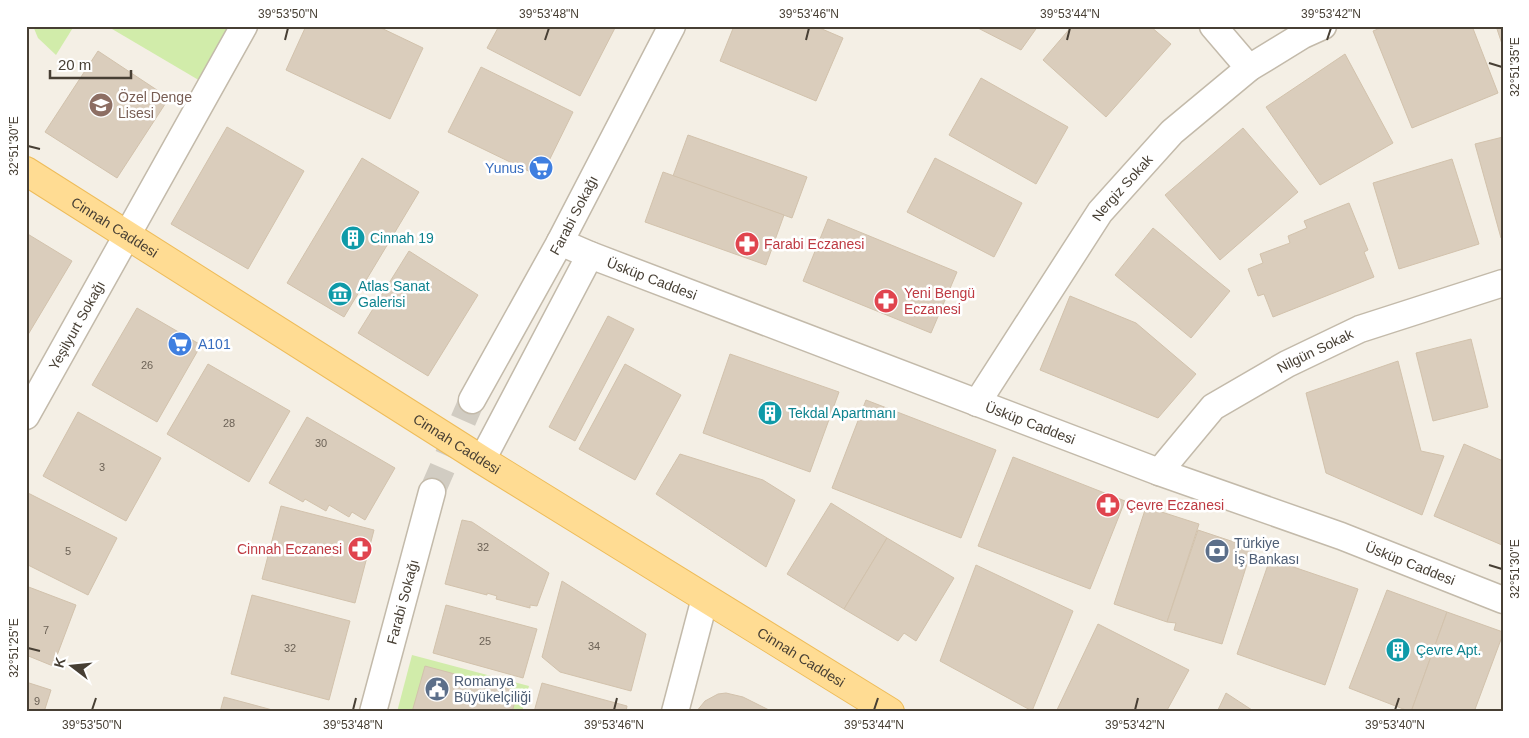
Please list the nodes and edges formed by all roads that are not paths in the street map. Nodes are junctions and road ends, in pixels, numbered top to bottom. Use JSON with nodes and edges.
{"nodes":[{"id":1,"x":244,"y":26,"type":"edge"},
{"id":2,"x":672,"y":26,"type":"edge"},
{"id":3,"x":1213,"y":26,"type":"edge"},
{"id":4,"x":1323,"y":26,"type":"edge"},
{"id":5,"x":1249,"y":68,"type":"junction"},
{"id":6,"x":26,"y":171,"type":"edge"},
{"id":7,"x":128,"y":235,"type":"junction"},
{"id":8,"x":560,"y":242,"type":"junction"},
{"id":9,"x":590,"y":255,"type":"junction"},
{"id":10,"x":1503,"y":283,"type":"edge"},
{"id":11,"x":472,"y":400,"type":"tunnel mouth"},
{"id":12,"x":977,"y":403,"type":"junction"},
{"id":13,"x":26,"y":416,"type":"edge"},
{"id":14,"x":482,"y":460,"type":"junction"},
{"id":15,"x":1160,"y":472,"type":"junction"},
{"id":16,"x":432,"y":492,"type":"tunnel mouth"},
{"id":17,"x":705,"y":598,"type":"junction"},
{"id":18,"x":1503,"y":600,"type":"edge"},
{"id":19,"x":373,"y":712,"type":"edge"},
{"id":20,"x":675,"y":712,"type":"edge"},
{"id":21,"x":890,"y":712,"type":"edge"}],
"edges":[{"from":1,"to":7,"type":"street","name":"Yeşilyurt Sokağı"},
{"from":2,"to":8,"type":"street","name":"Farabi Sokağı"},
{"from":3,"to":5,"type":"street"},
{"from":4,"to":5,"type":"street","name":"Nergiz Sokak"},
{"from":5,"to":12,"type":"street","name":"Nergiz Sokak"},
{"from":6,"to":7,"type":"main road","name":"Cinnah Caddesi"},
{"from":7,"to":13,"type":"street","name":"Yeşilyurt Sokağı"},
{"from":7,"to":14,"type":"main road","name":"Cinnah Caddesi"},
{"from":8,"to":9,"type":"street","name":"Üsküp Caddesi"},
{"from":8,"to":11,"type":"street","name":"Farabi Sokağı"},
{"from":9,"to":12,"type":"street","name":"Üsküp Caddesi"},
{"from":9,"to":14,"type":"street"},
{"from":10,"to":15,"type":"street","name":"Nilgün Sokak"},
{"from":12,"to":15,"type":"street","name":"Üsküp Caddesi"},
{"from":14,"to":17,"type":"main road","name":"Cinnah Caddesi"},
{"from":15,"to":18,"type":"street","name":"Üsküp Caddesi"},
{"from":16,"to":19,"type":"street","name":"Farabi Sokağı"},
{"from":17,"to":20,"type":"street"},
{"from":17,"to":21,"type":"main road","name":"Cinnah Caddesi"}]}
